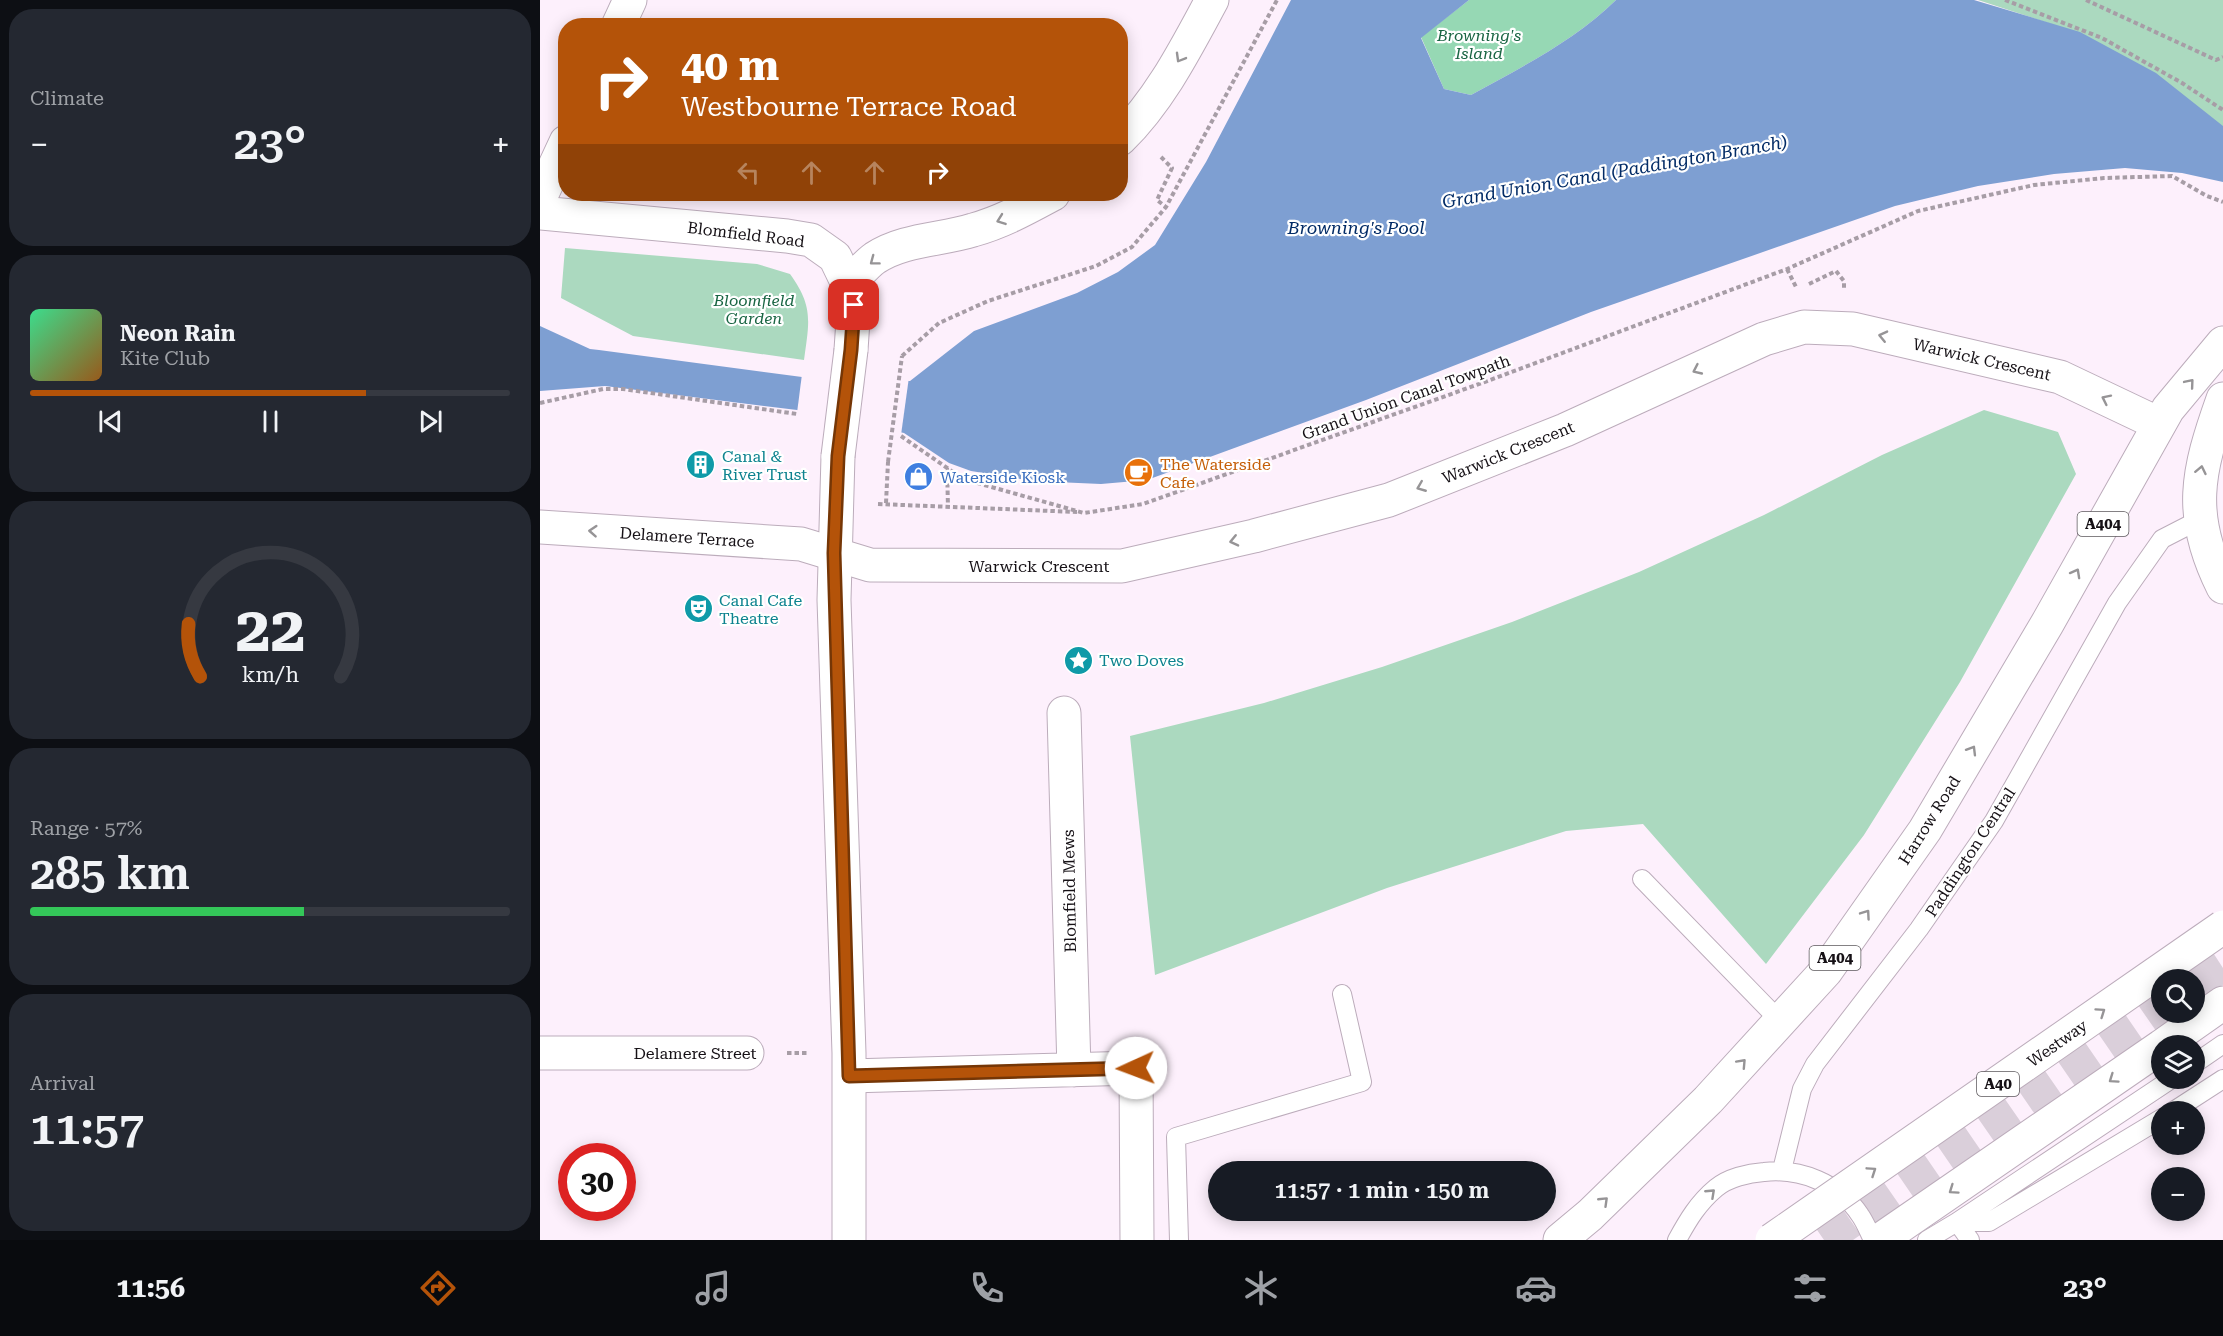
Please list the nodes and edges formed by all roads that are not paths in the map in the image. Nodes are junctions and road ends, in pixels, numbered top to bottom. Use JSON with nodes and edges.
{"nodes":[{"id":1,"x":630,"y":0,"type":"edge"},
{"id":2,"x":1212,"y":0,"type":"edge"},
{"id":3,"x":622,"y":18,"type":"edge"},
{"id":4,"x":1128,"y":130,"type":"edge"},
{"id":5,"x":558,"y":159,"type":"edge"},
{"id":6,"x":540,"y":198,"type":"edge"},
{"id":7,"x":1040,"y":201,"type":"edge"},
{"id":8,"x":540,"y":213,"type":"edge"},
{"id":9,"x":848,"y":284,"type":"junction"},
{"id":10,"x":2223,"y":344,"type":"edge"},
{"id":11,"x":2223,"y":399,"type":"edge"},
{"id":12,"x":2159,"y":424,"type":"junction"},
{"id":13,"x":2199,"y":520,"type":"junction"},
{"id":14,"x":540,"y":527,"type":"edge"},
{"id":15,"x":834,"y":553,"type":"junction"},
{"id":16,"x":2223,"y":587,"type":"edge"},
{"id":17,"x":1064,"y":713,"type":"dead end"},
{"id":18,"x":1642,"y":879,"type":"dead end"},
{"id":19,"x":2223,"y":927,"type":"edge"},
{"id":20,"x":1342,"y":994,"type":"dead end"},
{"id":21,"x":2223,"y":1003,"type":"edge"},
{"id":22,"x":1780,"y":1021,"type":"junction"},
{"id":23,"x":2178,"y":1035,"type":"edge"},
{"id":24,"x":2223,"y":1044,"type":"edge"},
{"id":25,"x":540,"y":1053,"type":"edge"},
{"id":26,"x":747,"y":1053,"type":"road end"},
{"id":27,"x":2151,"y":1054,"type":"edge"},
{"id":28,"x":2205,"y":1056,"type":"edge"},
{"id":29,"x":849,"y":1065,"type":"junction"},
{"id":30,"x":1074,"y":1070,"type":"junction"},
{"id":31,"x":2223,"y":1079,"type":"edge"},
{"id":32,"x":2156,"y":1089,"type":"edge"},
{"id":33,"x":2189,"y":1101,"type":"edge"},
{"id":34,"x":2151,"y":1125,"type":"edge"},
{"id":35,"x":1782,"y":1170,"type":"junction"},
{"id":36,"x":1957,"y":1222,"type":"junction"},
{"id":37,"x":849,"y":1240,"type":"edge"},
{"id":38,"x":1137,"y":1240,"type":"edge"},
{"id":39,"x":1179,"y":1240,"type":"edge"},
{"id":40,"x":1560,"y":1240,"type":"edge"},
{"id":41,"x":1677,"y":1240,"type":"edge"},
{"id":42,"x":1772,"y":1240,"type":"edge"},
{"id":43,"x":1873,"y":1240,"type":"edge"},
{"id":44,"x":1880,"y":1240,"type":"edge"},
{"id":45,"x":1927,"y":1240,"type":"edge"},
{"id":46,"x":1970,"y":1240,"type":"edge"}],
"edges":[{"from":1,"to":3,"type":"main road"},
{"from":2,"to":4,"type":"main road","one_way":true},
{"from":5,"to":6,"type":"main road"},
{"from":7,"to":9,"type":"main road","one_way":true},
{"from":8,"to":9,"type":"main road","name":"Blomfield Road"},
{"from":9,"to":15,"type":"main road","name":"Blomfield Road","bridge":true},
{"from":12,"to":10,"type":"main road","name":"Harrow Road","number":"A404","one_way":true},
{"from":13,"to":11,"type":"main road","one_way":true},
{"from":12,"to":15,"type":"main road","name":"Warwick Crescent","one_way":true},
{"from":22,"to":12,"type":"main road","name":"Harrow Road","number":"A404","one_way":true},
{"from":13,"to":16,"type":"main road"},
{"from":13,"to":35,"type":"lane","name":"Paddington Central"},
{"from":15,"to":14,"type":"main road","name":"Delamere Terrace","one_way":true},
{"from":15,"to":29,"type":"main road","name":"Blomfield Road"},
{"from":17,"to":30,"type":"main road","name":"Blomfield Mews"},
{"from":18,"to":22,"type":"lane"},
{"from":42,"to":19,"type":"main road","name":"Westway","number":"A40","one_way":true,"bridge":true},
{"from":20,"to":39,"type":"lane"},
{"from":21,"to":23,"type":"main road"},
{"from":40,"to":22,"type":"main road","name":"Harrow Road","number":"A404","one_way":true},
{"from":24,"to":28,"type":"lane"},
{"from":25,"to":26,"type":"main road","name":"Delamere Street"},
{"from":27,"to":44,"type":"main road","one_way":true},
{"from":29,"to":30,"type":"main road"},
{"from":29,"to":37,"type":"main road","name":"Blomfield Road"},
{"from":30,"to":38,"type":"main road"},
{"from":31,"to":33,"type":"lane"},
{"from":32,"to":36,"type":"lane"},
{"from":34,"to":36,"type":"lane"},
{"from":41,"to":35,"type":"lane","one_way":true},
{"from":35,"to":43,"type":"lane"},
{"from":36,"to":45,"type":"lane"},
{"from":36,"to":46,"type":"lane"}]}
